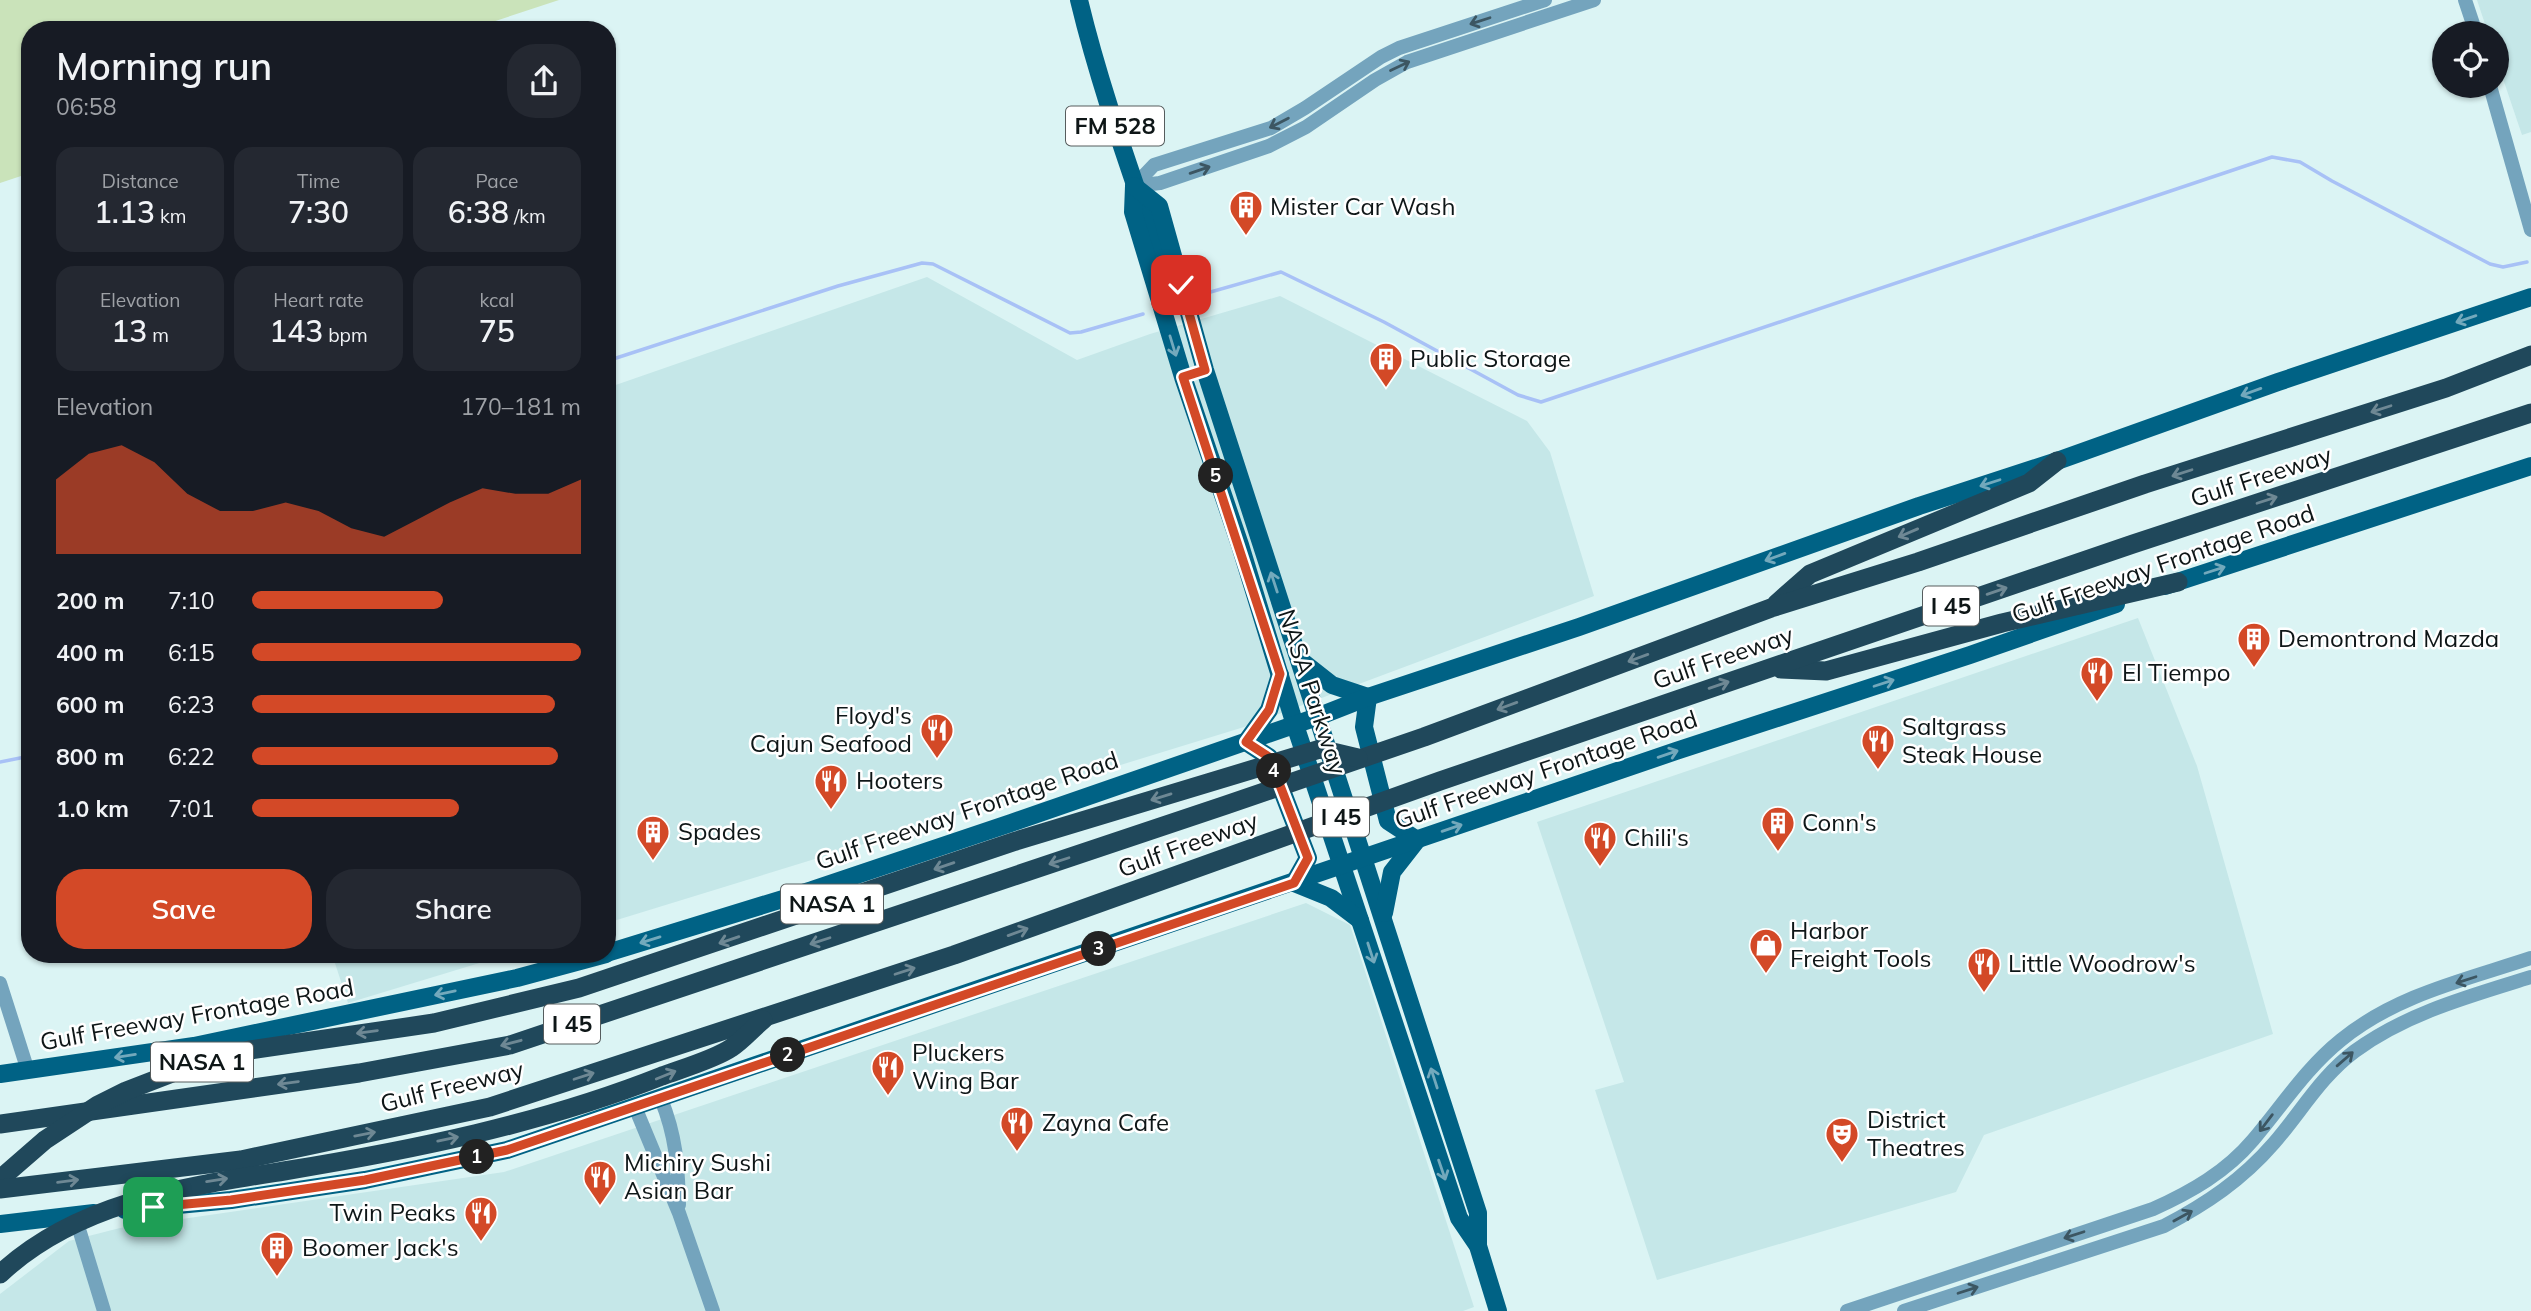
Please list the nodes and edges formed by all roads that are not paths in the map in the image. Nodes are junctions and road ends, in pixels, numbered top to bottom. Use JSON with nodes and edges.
{"nodes":[{"id":1,"x":1080,"y":0,"type":"edge"},
{"id":2,"x":1594,"y":0,"type":"edge"},
{"id":3,"x":2465,"y":0,"type":"edge"},
{"id":4,"x":1543,"y":4,"type":"edge"},
{"id":5,"x":2472,"y":21,"type":"edge"},
{"id":6,"x":2493,"y":98,"type":"edge"},
{"id":7,"x":1134,"y":186,"type":"junction"},
{"id":8,"x":2531,"y":230,"type":"edge"},
{"id":9,"x":2531,"y":297,"type":"edge"},
{"id":10,"x":2531,"y":355,"type":"edge"},
{"id":11,"x":2531,"y":366,"type":"edge"},
{"id":12,"x":1205,"y":370,"type":"junction"},
{"id":13,"x":1183,"y":377,"type":"junction"},
{"id":14,"x":2446,"y":388,"type":"junction"},
{"id":15,"x":2531,"y":413,"type":"edge"},
{"id":16,"x":2057,"y":461,"type":"junction"},
{"id":17,"x":2531,"y":466,"type":"edge"},
{"id":18,"x":2178,"y":582,"type":"junction"},
{"id":19,"x":1771,"y":608,"type":"junction"},
{"id":20,"x":1298,"y":657,"type":"junction"},
{"id":21,"x":1770,"y":668,"type":"junction"},
{"id":22,"x":1280,"y":674,"type":"junction"},
{"id":23,"x":1368,"y":697,"type":"junction"},
{"id":24,"x":1317,"y":718,"type":"junction"},
{"id":25,"x":1295,"y":725,"type":"junction"},
{"id":26,"x":1246,"y":742,"type":"junction"},
{"id":27,"x":1359,"y":759,"type":"junction"},
{"id":28,"x":1417,"y":840,"type":"junction"},
{"id":29,"x":1365,"y":858,"type":"junction"},
{"id":30,"x":1342,"y":865,"type":"junction"},
{"id":31,"x":1294,"y":883,"type":"junction"},
{"id":32,"x":1383,"y":916,"type":"junction"},
{"id":33,"x":1360,"y":920,"type":"junction"},
{"id":34,"x":616,"y":951,"type":"edge"},
{"id":35,"x":2531,"y":958,"type":"edge"},
{"id":36,"x":573,"y":963,"type":"edge"},
{"id":37,"x":2531,"y":976,"type":"edge"},
{"id":38,"x":0,"y":983,"type":"edge"},
{"id":39,"x":2442,"y":987,"type":"junction"},
{"id":40,"x":2447,"y":1004,"type":"junction"},
{"id":41,"x":769,"y":1014,"type":"junction"},
{"id":42,"x":28,"y":1071,"type":"junction"},
{"id":43,"x":0,"y":1074,"type":"edge"},
{"id":44,"x":2288,"y":1093,"type":"junction"},
{"id":45,"x":661,"y":1099,"type":"junction"},
{"id":46,"x":2302,"y":1106,"type":"junction"},
{"id":47,"x":635,"y":1107,"type":"junction"},
{"id":48,"x":0,"y":1124,"type":"edge"},
{"id":49,"x":0,"y":1179,"type":"edge"},
{"id":50,"x":0,"y":1189,"type":"edge"},
{"id":51,"x":679,"y":1213,"type":"junction"},
{"id":52,"x":74,"y":1215,"type":"junction"},
{"id":53,"x":0,"y":1224,"type":"edge"},
{"id":54,"x":1478,"y":1246,"type":"junction"},
{"id":55,"x":1995,"y":1261,"type":"junction"},
{"id":56,"x":0,"y":1274,"type":"edge"},
{"id":57,"x":2001,"y":1279,"type":"junction"},
{"id":58,"x":104,"y":1311,"type":"edge"},
{"id":59,"x":713,"y":1311,"type":"edge"},
{"id":60,"x":1499,"y":1311,"type":"edge"},
{"id":61,"x":1847,"y":1311,"type":"edge"},
{"id":62,"x":1903,"y":1311,"type":"edge"}],
"edges":[{"from":1,"to":7,"type":"main road","name":"NASA Parkway","number":"FM 528"},
{"from":2,"to":4,"type":"street"},
{"from":3,"to":5,"type":"street"},
{"from":4,"to":7,"type":"street"},
{"from":6,"to":8,"type":"street"},
{"from":7,"to":12,"type":"main road","name":"NASA Parkway"},
{"from":7,"to":13,"type":"main road","name":"NASA Parkway","number":"FM 528","one_way":true},
{"from":9,"to":16,"type":"main road","name":"Gulf Freeway Frontage Road","one_way":true},
{"from":10,"to":14,"type":"highway","name":"Gulf Freeway","number":"I 45"},
{"from":11,"to":14,"type":"highway"},
{"from":12,"to":13,"type":"main road"},
{"from":20,"to":12,"type":"main road","name":"NASA Parkway","one_way":true},
{"from":13,"to":22,"type":"main road","name":"NASA Parkway","number":"FM 528"},
{"from":14,"to":19,"type":"highway","name":"Gulf Freeway","number":"I 45","one_way":true},
{"from":21,"to":15,"type":"highway","name":"Gulf Freeway","number":"I 45","one_way":true},
{"from":16,"to":19,"type":"highway","one_way":true},
{"from":16,"to":23,"type":"main road","name":"Gulf Freeway Frontage Road","one_way":true},
{"from":18,"to":17,"type":"main road","name":"Gulf Freeway Frontage Road","one_way":true},
{"from":18,"to":21,"type":"highway"},
{"from":28,"to":18,"type":"main road","name":"Gulf Freeway Frontage Road","one_way":true},
{"from":19,"to":27,"type":"highway","name":"Gulf Freeway","number":"I 45","one_way":true},
{"from":20,"to":23,"type":"main road"},
{"from":20,"to":24,"type":"main road","name":"NASA Parkway"},
{"from":41,"to":21,"type":"highway","name":"Gulf Freeway","number":"I 45","one_way":true},
{"from":22,"to":25,"type":"main road","name":"NASA Parkway","number":"FM 528"},
{"from":22,"to":26,"type":"main road"},
{"from":23,"to":24,"type":"main road","name":"Gulf Freeway Frontage Road"},
{"from":23,"to":28,"type":"main road"},
{"from":24,"to":25,"type":"main road","name":"Gulf Freeway Frontage Road"},
{"from":24,"to":29,"type":"main road","name":"NASA Parkway"},
{"from":25,"to":26,"type":"main road","name":"Gulf Freeway Frontage Road"},
{"from":25,"to":30,"type":"main road","name":"NASA Parkway","number":"FM 528"},
{"from":26,"to":31,"type":"main road"},
{"from":26,"to":34,"type":"main road","name":"Gulf Freeway Frontage Road","one_way":true},
{"from":27,"to":48,"type":"highway","name":"Gulf Freeway","number":"I 45","one_way":true},
{"from":27,"to":49,"type":"highway","number":"NASA 1","one_way":true},
{"from":28,"to":29,"type":"main road","name":"Gulf Freeway Frontage Road"},
{"from":28,"to":32,"type":"main road"},
{"from":29,"to":30,"type":"main road","name":"Gulf Freeway Frontage Road"},
{"from":29,"to":32,"type":"main road","name":"NASA Parkway"},
{"from":30,"to":31,"type":"main road","name":"Gulf Freeway Frontage Road"},
{"from":30,"to":33,"type":"main road","name":"NASA Parkway"},
{"from":31,"to":33,"type":"main road"},
{"from":31,"to":45,"type":"main road","name":"Gulf Freeway Frontage Road"},
{"from":54,"to":32,"type":"main road","name":"NASA Parkway","one_way":true},
{"from":33,"to":54,"type":"main road","name":"NASA Parkway","one_way":true},
{"from":35,"to":39,"type":"street","one_way":true},
{"from":36,"to":42,"type":"main road","name":"Gulf Freeway Frontage Road","one_way":true},
{"from":37,"to":40,"type":"street"},
{"from":38,"to":42,"type":"street"},
{"from":39,"to":40,"type":"street"},
{"from":39,"to":44,"type":"street"},
{"from":46,"to":40,"type":"street","one_way":true},
{"from":50,"to":41,"type":"highway","name":"Gulf Freeway","number":"I 45","one_way":true},
{"from":56,"to":41,"type":"highway","one_way":true},
{"from":42,"to":43,"type":"main road","name":"Gulf Freeway Frontage Road"},
{"from":44,"to":46,"type":"street"},
{"from":44,"to":55,"type":"street","one_way":true},
{"from":45,"to":47,"type":"main road","name":"Gulf Freeway Frontage Road"},
{"from":45,"to":51,"type":"street"},
{"from":57,"to":46,"type":"street","one_way":true},
{"from":47,"to":51,"type":"street"},
{"from":47,"to":52,"type":"main road","name":"Gulf Freeway Frontage Road"},
{"from":51,"to":59,"type":"street"},
{"from":52,"to":53,"type":"main road","name":"Gulf Freeway Frontage Road"},
{"from":52,"to":58,"type":"street"},
{"from":54,"to":60,"type":"main road","name":"NASA Parkway"},
{"from":55,"to":57,"type":"street"},
{"from":55,"to":61,"type":"street"},
{"from":62,"to":57,"type":"street","one_way":true}]}
